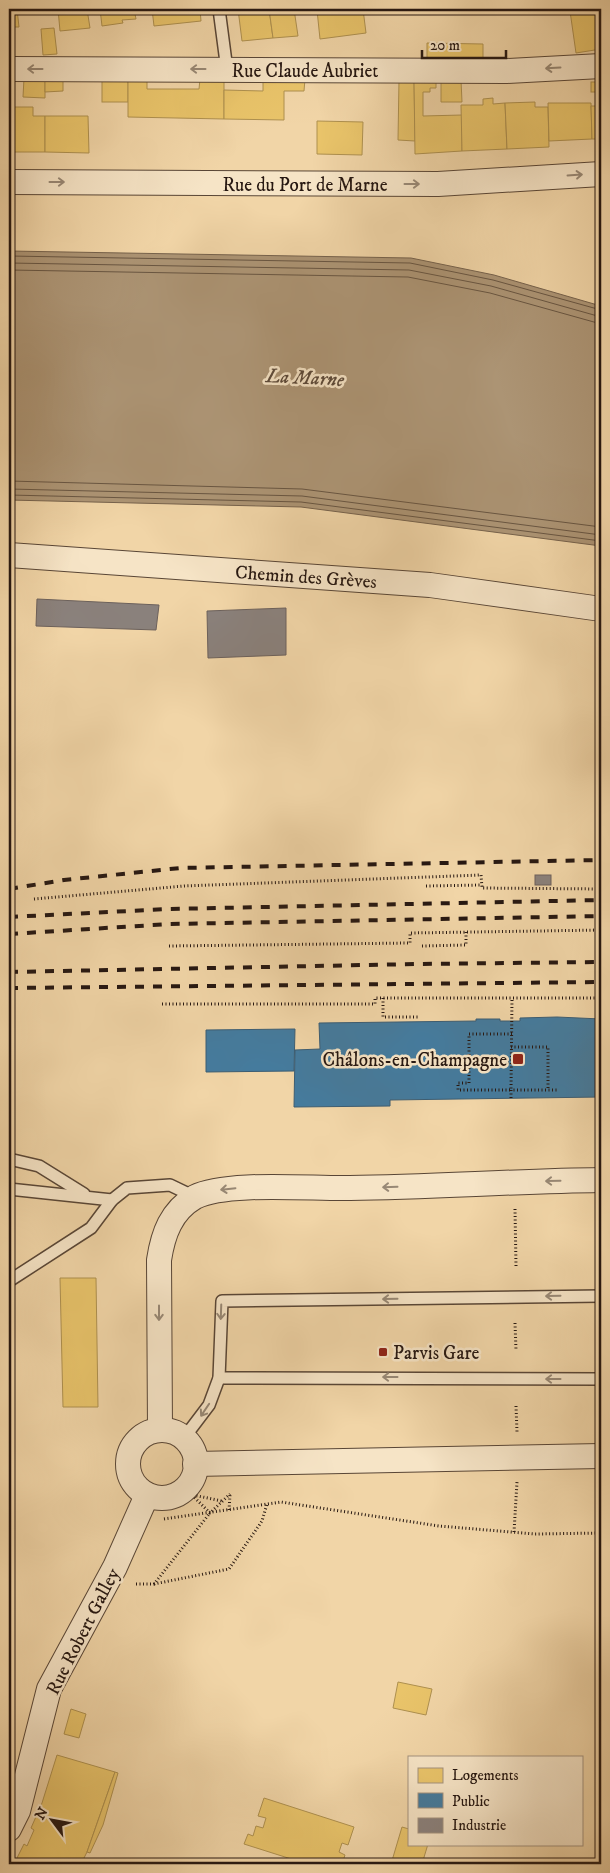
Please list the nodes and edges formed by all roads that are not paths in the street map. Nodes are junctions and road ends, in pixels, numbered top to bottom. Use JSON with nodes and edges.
{"nodes":[{"id":1,"x":219,"y":9,"type":"edge"},
{"id":2,"x":601,"y":66,"type":"edge"},
{"id":3,"x":9,"y":69,"type":"edge"},
{"id":4,"x":226,"y":70,"type":"junction"},
{"id":5,"x":601,"y":174,"type":"edge"},
{"id":6,"x":9,"y":182,"type":"edge"},
{"id":7,"x":9,"y":554,"type":"edge"},
{"id":8,"x":601,"y":609,"type":"edge"},
{"id":9,"x":9,"y":1159,"type":"edge"},
{"id":10,"x":601,"y":1180,"type":"edge"},
{"id":11,"x":9,"y":1189,"type":"edge"},
{"id":12,"x":86,"y":1196,"type":"junction"},
{"id":13,"x":195,"y":1197,"type":"junction"},
{"id":14,"x":112,"y":1200,"type":"junction"},
{"id":15,"x":9,"y":1281,"type":"edge"},
{"id":16,"x":601,"y":1296,"type":"edge"},
{"id":17,"x":219,"y":1378,"type":"junction"},
{"id":18,"x":601,"y":1379,"type":"edge"},
{"id":19,"x":160,"y":1430,"type":"junction"},
{"id":20,"x":184,"y":1438,"type":"junction"},
{"id":21,"x":601,"y":1456,"type":"edge"},
{"id":22,"x":196,"y":1464,"type":"junction"},
{"id":23,"x":147,"y":1495,"type":"junction"},
{"id":24,"x":9,"y":1828,"type":"edge"}],
"edges":[{"from":1,"to":4,"type":"lane"},
{"from":2,"to":4,"type":"street","name":"Rue Claude Aubriet","one_way":true},
{"from":4,"to":3,"type":"street","name":"Rue Claude Aubriet","one_way":true},
{"from":6,"to":5,"type":"street","name":"Rue du Port de Marne","one_way":true},
{"from":7,"to":8,"type":"street","name":"Chemin des Grèves"},
{"from":9,"to":12,"type":"lane"},
{"from":10,"to":13,"type":"street","one_way":true},
{"from":11,"to":12,"type":"lane"},
{"from":12,"to":14,"type":"lane"},
{"from":13,"to":14,"type":"lane"},
{"from":13,"to":19,"type":"street","one_way":true},
{"from":14,"to":15,"type":"lane"},
{"from":16,"to":17,"type":"lane","one_way":true},
{"from":18,"to":17,"type":"lane","one_way":true},
{"from":17,"to":20,"type":"lane","one_way":true},
{"from":19,"to":20,"type":"street"},
{"from":19,"to":23,"type":"street"},
{"from":20,"to":22,"type":"street"},
{"from":21,"to":22,"type":"street"},
{"from":22,"to":23,"type":"street"},
{"from":23,"to":24,"type":"street","name":"Rue Robert Galley"}]}
